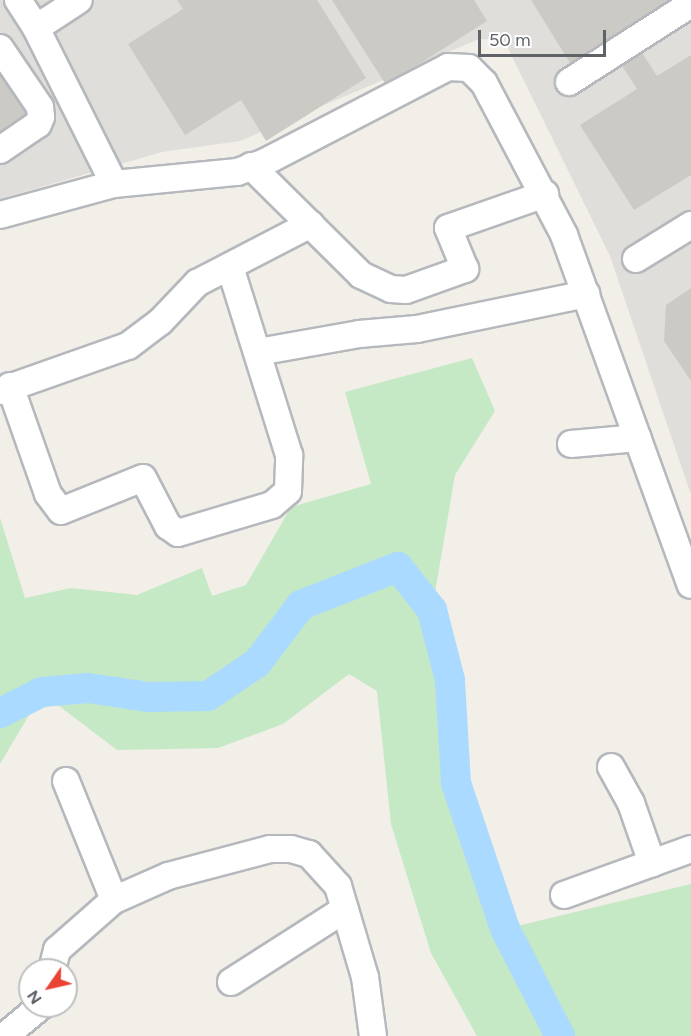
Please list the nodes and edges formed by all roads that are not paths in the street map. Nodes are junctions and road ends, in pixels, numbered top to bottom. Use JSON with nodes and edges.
{"nodes":[{"id":1,"x":18,"y":0,"type":"edge"},
{"id":2,"x":79,"y":0,"type":"edge"},
{"id":3,"x":691,"y":4,"type":"edge"},
{"id":4,"x":36,"y":28,"type":"junction"},
{"id":5,"x":0,"y":48,"type":"edge"},
{"id":6,"x":569,"y":82,"type":"dead end"},
{"id":7,"x":0,"y":150,"type":"edge"},
{"id":8,"x":251,"y":166,"type":"junction"},
{"id":9,"x":114,"y":184,"type":"junction"},
{"id":10,"x":545,"y":194,"type":"junction"},
{"id":11,"x":0,"y":215,"type":"edge"},
{"id":12,"x":311,"y":224,"type":"junction"},
{"id":13,"x":691,"y":225,"type":"edge"},
{"id":14,"x":636,"y":259,"type":"dead end"},
{"id":15,"x":230,"y":267,"type":"junction"},
{"id":16,"x":586,"y":294,"type":"junction"},
{"id":17,"x":258,"y":352,"type":"junction"},
{"id":18,"x":5,"y":388,"type":"edge"},
{"id":19,"x":638,"y":438,"type":"junction"},
{"id":20,"x":572,"y":444,"type":"dead end"},
{"id":21,"x":691,"y":585,"type":"edge"},
{"id":22,"x":611,"y":767,"type":"dead end"},
{"id":23,"x":66,"y":781,"type":"dead end"},
{"id":24,"x":691,"y":849,"type":"edge"},
{"id":25,"x":652,"y":863,"type":"junction"},
{"id":26,"x":564,"y":895,"type":"dead end"},
{"id":27,"x":114,"y":900,"type":"junction"},
{"id":28,"x":345,"y":909,"type":"junction"},
{"id":29,"x":55,"y":958,"type":"edge"},
{"id":30,"x":231,"y":982,"type":"dead end"},
{"id":31,"x":27,"y":1018,"type":"edge"},
{"id":32,"x":6,"y":1036,"type":"edge"},
{"id":33,"x":373,"y":1036,"type":"edge"}],
"edges":[{"from":1,"to":4,"type":"street"},
{"from":2,"to":4,"type":"street"},
{"from":3,"to":6,"type":"street"},
{"from":4,"to":9,"type":"street"},
{"from":5,"to":7,"type":"street"},
{"from":8,"to":9,"type":"street"},
{"from":8,"to":10,"type":"street"},
{"from":8,"to":12,"type":"street"},
{"from":9,"to":11,"type":"street"},
{"from":10,"to":12,"type":"street"},
{"from":10,"to":16,"type":"street"},
{"from":12,"to":15,"type":"street"},
{"from":13,"to":14,"type":"street"},
{"from":15,"to":17,"type":"street"},
{"from":15,"to":18,"type":"street"},
{"from":16,"to":17,"type":"street"},
{"from":16,"to":19,"type":"street"},
{"from":17,"to":18,"type":"street"},
{"from":19,"to":20,"type":"street"},
{"from":19,"to":21,"type":"street"},
{"from":22,"to":25,"type":"street"},
{"from":23,"to":27,"type":"street"},
{"from":24,"to":25,"type":"street"},
{"from":25,"to":26,"type":"street"},
{"from":27,"to":28,"type":"street"},
{"from":27,"to":29,"type":"street"},
{"from":28,"to":30,"type":"street"},
{"from":28,"to":33,"type":"street"},
{"from":31,"to":32,"type":"street"}]}
